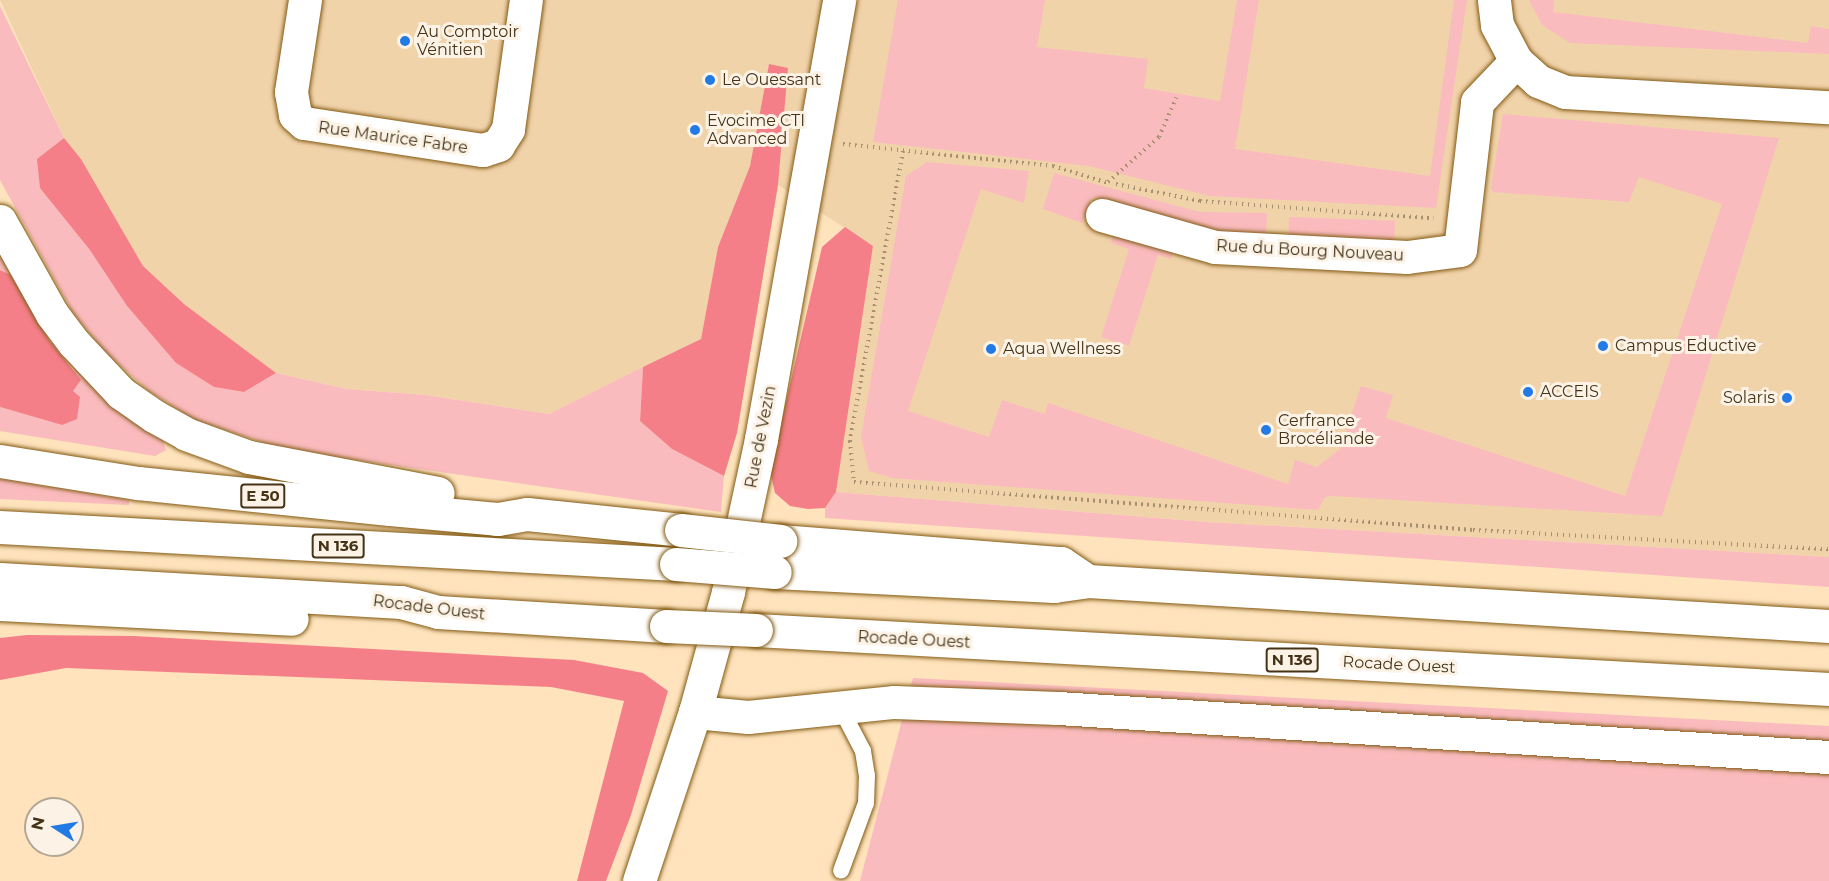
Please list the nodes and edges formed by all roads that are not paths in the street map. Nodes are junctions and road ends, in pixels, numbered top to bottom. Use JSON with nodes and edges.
{"nodes":[{"id":1,"x":305,"y":0,"type":"edge"},
{"id":2,"x":526,"y":0,"type":"edge"},
{"id":3,"x":839,"y":0,"type":"edge"},
{"id":4,"x":1494,"y":0,"type":"edge"},
{"id":5,"x":1516,"y":61,"type":"junction"},
{"id":6,"x":1829,"y":107,"type":"edge"},
{"id":7,"x":1102,"y":215,"type":"dead end"},
{"id":8,"x":0,"y":221,"type":"edge"},
{"id":9,"x":0,"y":461,"type":"edge"},
{"id":10,"x":527,"y":514,"type":"junction"},
{"id":11,"x":0,"y":527,"type":"edge"},
{"id":12,"x":777,"y":556,"type":"junction"},
{"id":13,"x":0,"y":579,"type":"edge"},
{"id":14,"x":0,"y":604,"type":"edge"},
{"id":15,"x":438,"y":612,"type":"junction"},
{"id":16,"x":1829,"y":626,"type":"edge"},
{"id":17,"x":1829,"y":689,"type":"edge"},
{"id":18,"x":840,"y":706,"type":"junction"},
{"id":19,"x":695,"y":712,"type":"junction"},
{"id":20,"x":1829,"y":756,"type":"edge"},
{"id":21,"x":841,"y":871,"type":"dead end"},
{"id":22,"x":644,"y":876,"type":"edge"}],
"edges":[{"from":1,"to":2,"type":"main road","name":"Rue Maurice Fabre"},
{"from":3,"to":19,"type":"main road","name":"Rue de Vezin"},
{"from":4,"to":5,"type":"main road"},
{"from":5,"to":6,"type":"main road"},
{"from":5,"to":7,"type":"main road","name":"Rue du Bourg Nouveau"},
{"from":8,"to":10,"type":"main road"},
{"from":9,"to":10,"type":"main road","number":"E 50"},
{"from":10,"to":12,"type":"main road","bridge":true},
{"from":11,"to":12,"type":"main road","number":"N 136","bridge":true},
{"from":12,"to":16,"type":"main road"},
{"from":13,"to":15,"type":"main road","name":"Rocade Ouest","number":"N 136"},
{"from":14,"to":15,"type":"main road"},
{"from":15,"to":17,"type":"main road","name":"Rocade Ouest","number":"N 136","bridge":true},
{"from":18,"to":19,"type":"main road"},
{"from":18,"to":20,"type":"main road"},
{"from":18,"to":21,"type":"lane"},
{"from":19,"to":22,"type":"main road","name":"Rue de Vezin"}]}
